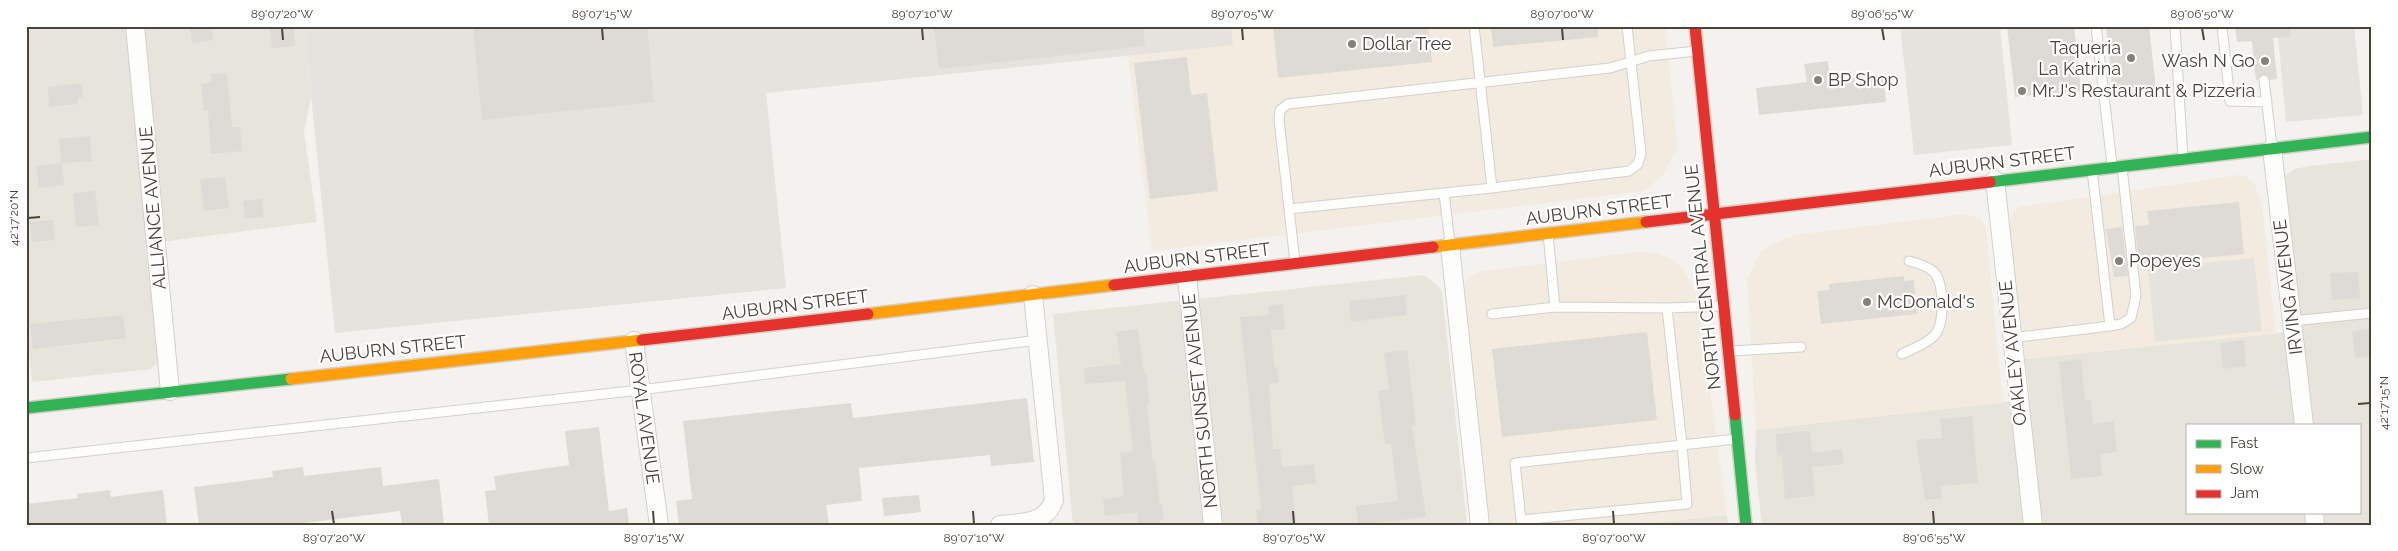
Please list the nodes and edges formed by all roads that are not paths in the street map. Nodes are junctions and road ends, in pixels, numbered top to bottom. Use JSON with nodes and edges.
{"nodes":[{"id":1,"x":135,"y":26,"type":"edge"},
{"id":2,"x":1474,"y":26,"type":"edge"},
{"id":3,"x":1627,"y":26,"type":"edge"},
{"id":4,"x":1695,"y":26,"type":"edge"},
{"id":5,"x":2096,"y":26,"type":"edge"},
{"id":6,"x":2175,"y":26,"type":"edge"},
{"id":7,"x":2222,"y":26,"type":"edge"},
{"id":8,"x":1698,"y":51,"type":"junction"},
{"id":9,"x":1630,"y":63,"type":"junction"},
{"id":10,"x":2264,"y":80,"type":"dead end"},
{"id":11,"x":1480,"y":84,"type":"junction"},
{"id":12,"x":2267,"y":102,"type":"junction"},
{"id":13,"x":2372,"y":137,"type":"edge"},
{"id":14,"x":2272,"y":149,"type":"junction"},
{"id":15,"x":2183,"y":159,"type":"junction"},
{"id":16,"x":2117,"y":166,"type":"junction"},
{"id":17,"x":2092,"y":169,"type":"junction"},
{"id":18,"x":1995,"y":180,"type":"junction"},
{"id":19,"x":1492,"y":188,"type":"junction"},
{"id":20,"x":1444,"y":192,"type":"junction"},
{"id":21,"x":1289,"y":208,"type":"junction"},
{"id":22,"x":1713,"y":214,"type":"junction"},
{"id":23,"x":1548,"y":234,"type":"junction"},
{"id":24,"x":1450,"y":246,"type":"junction"},
{"id":25,"x":1909,"y":261,"type":"dead end"},
{"id":26,"x":1295,"y":264,"type":"junction"},
{"id":27,"x":1187,"y":277,"type":"junction"},
{"id":28,"x":1033,"y":295,"type":"junction"},
{"id":29,"x":1723,"y":306,"type":"junction"},
{"id":30,"x":1555,"y":307,"type":"junction"},
{"id":31,"x":1667,"y":308,"type":"junction"},
{"id":32,"x":2372,"y":313,"type":"edge"},
{"id":33,"x":1492,"y":314,"type":"dead end"},
{"id":34,"x":2292,"y":321,"type":"junction"},
{"id":35,"x":2110,"y":326,"type":"junction"},
{"id":36,"x":2011,"y":338,"type":"junction"},
{"id":37,"x":1038,"y":340,"type":"junction"},
{"id":38,"x":634,"y":341,"type":"junction"},
{"id":39,"x":1801,"y":346,"type":"dead end"},
{"id":40,"x":1727,"y":351,"type":"junction"},
{"id":41,"x":1902,"y":354,"type":"dead end"},
{"id":42,"x":640,"y":390,"type":"junction"},
{"id":43,"x":170,"y":391,"type":"junction"},
{"id":44,"x":26,"y":408,"type":"edge"},
{"id":45,"x":2304,"y":424,"type":"edge"},
{"id":46,"x":1737,"y":439,"type":"junction"},
{"id":47,"x":1682,"y":445,"type":"junction"},
{"id":48,"x":26,"y":458,"type":"edge"},
{"id":49,"x":659,"y":525,"type":"edge"},
{"id":50,"x":1000,"y":525,"type":"edge"},
{"id":51,"x":1213,"y":525,"type":"edge"},
{"id":52,"x":1480,"y":525,"type":"edge"},
{"id":53,"x":1746,"y":525,"type":"edge"},
{"id":54,"x":2032,"y":525,"type":"edge"}],
"edges":[{"from":1,"to":43,"type":"street","name":"ALLIANCE AVENUE"},
{"from":2,"to":11,"type":"lane"},
{"from":3,"to":9,"type":"lane"},
{"from":4,"to":8,"type":"main road","name":"NORTH CENTRAL AVENUE"},
{"from":5,"to":16,"type":"lane"},
{"from":6,"to":15,"type":"lane"},
{"from":7,"to":12,"type":"lane"},
{"from":8,"to":9,"type":"lane"},
{"from":8,"to":22,"type":"main road","name":"NORTH CENTRAL AVENUE"},
{"from":9,"to":11,"type":"lane"},
{"from":9,"to":19,"type":"lane"},
{"from":10,"to":12,"type":"lane"},
{"from":11,"to":19,"type":"lane"},
{"from":11,"to":21,"type":"lane"},
{"from":12,"to":14,"type":"lane"},
{"from":13,"to":14,"type":"main road","name":"AUBURN STREET"},
{"from":14,"to":15,"type":"main road","name":"AUBURN STREET"},
{"from":14,"to":34,"type":"street","name":"IRVING AVENUE"},
{"from":15,"to":16,"type":"main road","name":"AUBURN STREET"},
{"from":16,"to":17,"type":"main road","name":"AUBURN STREET"},
{"from":16,"to":35,"type":"lane"},
{"from":17,"to":18,"type":"main road","name":"AUBURN STREET"},
{"from":17,"to":35,"type":"lane"},
{"from":18,"to":22,"type":"main road","name":"AUBURN STREET"},
{"from":18,"to":36,"type":"street","name":"OAKLEY AVENUE"},
{"from":19,"to":20,"type":"lane"},
{"from":20,"to":21,"type":"lane"},
{"from":20,"to":24,"type":"lane"},
{"from":21,"to":26,"type":"lane"},
{"from":22,"to":23,"type":"main road","name":"AUBURN STREET"},
{"from":22,"to":29,"type":"main road","name":"NORTH CENTRAL AVENUE"},
{"from":23,"to":24,"type":"main road","name":"AUBURN STREET"},
{"from":23,"to":30,"type":"lane"},
{"from":24,"to":26,"type":"main road","name":"AUBURN STREET"},
{"from":24,"to":52,"type":"street"},
{"from":25,"to":41,"type":"lane"},
{"from":26,"to":27,"type":"main road","name":"AUBURN STREET"},
{"from":27,"to":28,"type":"main road","name":"AUBURN STREET"},
{"from":27,"to":51,"type":"street","name":"NORTH SUNSET AVENUE"},
{"from":28,"to":37,"type":"street"},
{"from":28,"to":38,"type":"main road","name":"AUBURN STREET"},
{"from":29,"to":31,"type":"lane"},
{"from":29,"to":40,"type":"main road","name":"NORTH CENTRAL AVENUE"},
{"from":30,"to":31,"type":"lane"},
{"from":30,"to":33,"type":"lane"},
{"from":31,"to":47,"type":"lane"},
{"from":32,"to":34,"type":"lane"},
{"from":34,"to":45,"type":"street","name":"IRVING AVENUE"},
{"from":35,"to":36,"type":"lane"},
{"from":36,"to":54,"type":"street","name":"OAKLEY AVENUE"},
{"from":37,"to":42,"type":"lane"},
{"from":37,"to":50,"type":"street"},
{"from":38,"to":42,"type":"street","name":"ROYAL AVENUE"},
{"from":38,"to":43,"type":"main road","name":"AUBURN STREET"},
{"from":39,"to":40,"type":"lane"},
{"from":40,"to":46,"type":"main road","name":"NORTH CENTRAL AVENUE"},
{"from":42,"to":48,"type":"lane"},
{"from":42,"to":49,"type":"street","name":"ROYAL AVENUE"},
{"from":43,"to":44,"type":"main road","name":"AUBURN STREET"},
{"from":46,"to":47,"type":"lane"},
{"from":46,"to":53,"type":"main road","name":"NORTH CENTRAL AVENUE"},
{"from":47,"to":47,"type":"lane"}]}
